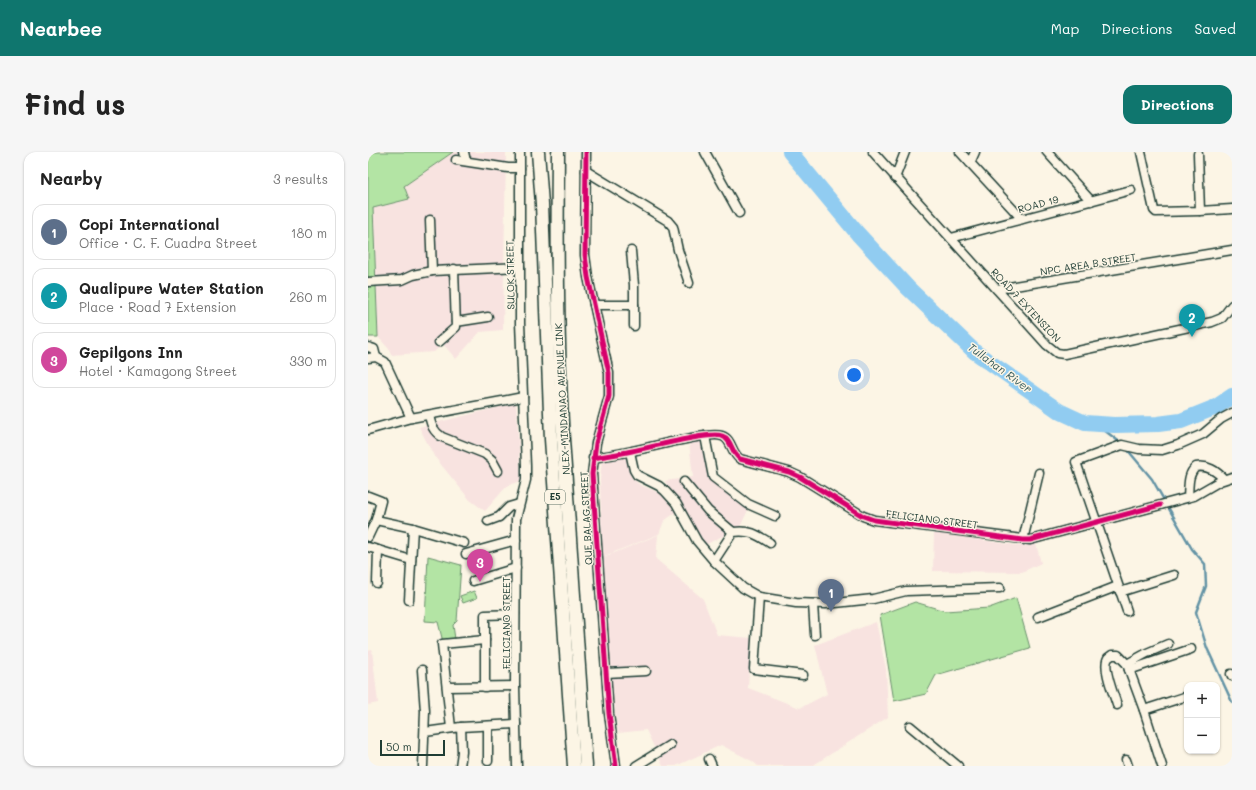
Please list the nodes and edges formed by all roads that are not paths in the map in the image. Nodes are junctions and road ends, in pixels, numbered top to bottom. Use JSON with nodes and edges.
{"nodes":[{"id":1,"x":464,"y":152,"type":"edge"},
{"id":2,"x":520,"y":152,"type":"edge"},
{"id":3,"x":538,"y":152,"type":"edge"},
{"id":4,"x":543,"y":152,"type":"edge"},
{"id":5,"x":558,"y":152,"type":"edge"},
{"id":6,"x":586,"y":152,"type":"edge"},
{"id":7,"x":705,"y":152,"type":"edge"},
{"id":8,"x":873,"y":152,"type":"edge"},
{"id":9,"x":905,"y":152,"type":"edge"},
{"id":10,"x":960,"y":152,"type":"edge"},
{"id":11,"x":975,"y":152,"type":"edge"},
{"id":12,"x":1047,"y":152,"type":"edge"},
{"id":13,"x":1141,"y":152,"type":"edge"},
{"id":14,"x":1198,"y":154,"type":"dead end"},
{"id":15,"x":456,"y":160,"type":"dead end"},
{"id":16,"x":466,"y":161,"type":"junction"},
{"id":17,"x":970,"y":164,"type":"junction"},
{"id":18,"x":520,"y":168,"type":"junction"},
{"id":19,"x":586,"y":171,"type":"junction"},
{"id":20,"x":895,"y":178,"type":"junction"},
{"id":21,"x":1131,"y":190,"type":"dead end"},
{"id":22,"x":1091,"y":201,"type":"junction"},
{"id":23,"x":542,"y":204,"type":"junction"},
{"id":24,"x":1232,"y":209,"type":"edge"},
{"id":25,"x":1200,"y":211,"type":"junction"},
{"id":26,"x":739,"y":213,"type":"dead end"},
{"id":27,"x":1022,"y":219,"type":"junction"},
{"id":28,"x":430,"y":220,"type":"dead end"},
{"id":29,"x":951,"y":238,"type":"junction"},
{"id":30,"x":1232,"y":250,"type":"edge"},
{"id":31,"x":631,"y":251,"type":"dead end"},
{"id":32,"x":520,"y":267,"type":"junction"},
{"id":33,"x":454,"y":270,"type":"junction"},
{"id":34,"x":432,"y":271,"type":"junction"},
{"id":35,"x":368,"y":282,"type":"edge"},
{"id":36,"x":688,"y":283,"type":"dead end"},
{"id":37,"x":997,"y":289,"type":"junction"},
{"id":38,"x":594,"y":305,"type":"junction"},
{"id":39,"x":634,"y":305,"type":"junction"},
{"id":40,"x":1232,"y":306,"type":"edge"},
{"id":41,"x":488,"y":317,"type":"dead end"},
{"id":42,"x":456,"y":322,"type":"junction"},
{"id":43,"x":634,"y":326,"type":"dead end"},
{"id":44,"x":439,"y":342,"type":"dead end"},
{"id":45,"x":368,"y":347,"type":"edge"},
{"id":46,"x":372,"y":358,"type":"edge"},
{"id":47,"x":523,"y":397,"type":"junction"},
{"id":48,"x":1232,"y":413,"type":"edge"},
{"id":49,"x":429,"y":415,"type":"junction"},
{"id":50,"x":411,"y":418,"type":"junction"},
{"id":51,"x":368,"y":430,"type":"edge"},
{"id":52,"x":705,"y":436,"type":"junction"},
{"id":53,"x":630,"y":452,"type":"junction"},
{"id":54,"x":593,"y":458,"type":"junction"},
{"id":55,"x":498,"y":471,"type":"dead end"},
{"id":56,"x":1039,"y":472,"type":"dead end"},
{"id":57,"x":1228,"y":478,"type":"edge"},
{"id":58,"x":684,"y":482,"type":"dead end"},
{"id":59,"x":368,"y":496,"type":"edge"},
{"id":60,"x":1188,"y":497,"type":"junction"},
{"id":61,"x":519,"y":504,"type":"junction"},
{"id":62,"x":775,"y":516,"type":"dead end"},
{"id":63,"x":376,"y":520,"type":"junction"},
{"id":64,"x":488,"y":521,"type":"dead end"},
{"id":65,"x":1096,"y":522,"type":"junction"},
{"id":66,"x":413,"y":528,"type":"junction"},
{"id":67,"x":733,"y":532,"type":"junction"},
{"id":68,"x":368,"y":537,"type":"edge"},
{"id":69,"x":516,"y":540,"type":"junction"},
{"id":70,"x":1023,"y":540,"type":"junction"},
{"id":71,"x":464,"y":543,"type":"dead end"},
{"id":72,"x":770,"y":543,"type":"dead end"},
{"id":73,"x":368,"y":547,"type":"edge"},
{"id":74,"x":378,"y":550,"type":"junction"},
{"id":75,"x":466,"y":554,"type":"dead end"},
{"id":76,"x":411,"y":560,"type":"junction"},
{"id":77,"x":714,"y":561,"type":"junction"},
{"id":78,"x":516,"y":568,"type":"junction"},
{"id":79,"x":1174,"y":575,"type":"dead end"},
{"id":80,"x":473,"y":581,"type":"dead end"},
{"id":81,"x":377,"y":583,"type":"dead end"},
{"id":82,"x":1000,"y":588,"type":"dead end"},
{"id":83,"x":1119,"y":589,"type":"junction"},
{"id":84,"x":759,"y":597,"type":"junction"},
{"id":85,"x":409,"y":600,"type":"dead end"},
{"id":86,"x":813,"y":604,"type":"junction"},
{"id":87,"x":1127,"y":611,"type":"dead end"},
{"id":88,"x":515,"y":614,"type":"junction"},
{"id":89,"x":1038,"y":617,"type":"dead end"},
{"id":90,"x":815,"y":635,"type":"dead end"},
{"id":91,"x":485,"y":640,"type":"junction"},
{"id":92,"x":1168,"y":644,"type":"dead end"},
{"id":93,"x":1191,"y":649,"type":"dead end"},
{"id":94,"x":1128,"y":667,"type":"junction"},
{"id":95,"x":422,"y":670,"type":"dead end"},
{"id":96,"x":646,"y":671,"type":"dead end"},
{"id":97,"x":606,"y":673,"type":"junction"},
{"id":98,"x":803,"y":675,"type":"dead end"},
{"id":99,"x":515,"y":686,"type":"junction"},
{"id":100,"x":485,"y":687,"type":"junction"},
{"id":101,"x":447,"y":688,"type":"junction"},
{"id":102,"x":1184,"y":697,"type":"edge"},
{"id":103,"x":1117,"y":705,"type":"dead end"},
{"id":104,"x":1144,"y":710,"type":"junction"},
{"id":105,"x":516,"y":724,"type":"junction"},
{"id":106,"x":488,"y":726,"type":"junction"},
{"id":107,"x":910,"y":726,"type":"dead end"},
{"id":108,"x":461,"y":727,"type":"junction"},
{"id":109,"x":451,"y":728,"type":"junction"},
{"id":110,"x":424,"y":732,"type":"junction"},
{"id":111,"x":670,"y":745,"type":"dead end"},
{"id":112,"x":488,"y":761,"type":"dead end"},
{"id":113,"x":422,"y":766,"type":"edge"},
{"id":114,"x":460,"y":766,"type":"edge"},
{"id":115,"x":517,"y":766,"type":"edge"},
{"id":116,"x":574,"y":766,"type":"edge"},
{"id":117,"x":586,"y":766,"type":"edge"},
{"id":118,"x":616,"y":766,"type":"edge"},
{"id":119,"x":636,"y":766,"type":"edge"},
{"id":120,"x":958,"y":766,"type":"edge"},
{"id":121,"x":1162,"y":766,"type":"edge"}],
"edges":[{"from":1,"to":16,"type":"street"},
{"from":2,"to":18,"type":"street","name":"SULOK STREET"},
{"from":3,"to":23,"type":"highway","name":"NLEX-MINDANAO AVENUE LINK","number":"E5"},
{"from":4,"to":23,"type":"highway","name":"NLEX-MINDANAO AVENUE LINK","number":"E5"},
{"from":5,"to":117,"type":"highway","name":"NLEX-MINDANAO AVENUE LINK","number":"E5"},
{"from":6,"to":19,"type":"street","name":"QUE BALAG STREET"},
{"from":7,"to":26,"type":"street"},
{"from":8,"to":20,"type":"street","name":"ROAD 7 EXTENSION"},
{"from":9,"to":20,"type":"street"},
{"from":10,"to":17,"type":"street"},
{"from":11,"to":17,"type":"street"},
{"from":12,"to":22,"type":"street"},
{"from":13,"to":25,"type":"street"},
{"from":14,"to":25,"type":"street"},
{"from":15,"to":16,"type":"street"},
{"from":16,"to":18,"type":"street"},
{"from":17,"to":27,"type":"street"},
{"from":18,"to":32,"type":"street","name":"SULOK STREET"},
{"from":19,"to":36,"type":"street"},
{"from":19,"to":38,"type":"street","name":"QUE BALAG STREET"},
{"from":20,"to":29,"type":"street","name":"ROAD 7 EXTENSION"},
{"from":21,"to":22,"type":"street","name":"ROAD 19"},
{"from":22,"to":27,"type":"street","name":"ROAD 19"},
{"from":23,"to":116,"type":"highway","name":"NLEX-MINDANAO AVENUE LINK","number":"E5"},
{"from":24,"to":25,"type":"street"},
{"from":27,"to":29,"type":"street","name":"ROAD 19"},
{"from":28,"to":34,"type":"street"},
{"from":29,"to":37,"type":"street","name":"ROAD 7 EXTENSION"},
{"from":30,"to":37,"type":"street","name":"NPC AREA B STREET"},
{"from":31,"to":39,"type":"street"},
{"from":32,"to":33,"type":"street"},
{"from":32,"to":47,"type":"street","name":"SULOK STREET"},
{"from":33,"to":34,"type":"street"},
{"from":33,"to":42,"type":"street"},
{"from":34,"to":35,"type":"street"},
{"from":37,"to":40,"type":"street","name":"ROAD 7 EXTENSION"},
{"from":38,"to":39,"type":"street"},
{"from":38,"to":54,"type":"street","name":"QUE BALAG STREET"},
{"from":39,"to":43,"type":"street"},
{"from":41,"to":42,"type":"street"},
{"from":42,"to":44,"type":"street"},
{"from":45,"to":46,"type":"street"},
{"from":46,"to":50,"type":"street"},
{"from":47,"to":49,"type":"street"},
{"from":47,"to":61,"type":"street","name":"FELICIANO STREET"},
{"from":48,"to":65,"type":"street"},
{"from":49,"to":50,"type":"street"},
{"from":49,"to":55,"type":"street"},
{"from":50,"to":51,"type":"street"},
{"from":52,"to":53,"type":"street"},
{"from":52,"to":62,"type":"street"},
{"from":52,"to":70,"type":"street","name":"FELICIANO STREET"},
{"from":53,"to":54,"type":"street"},
{"from":53,"to":77,"type":"street"},
{"from":54,"to":97,"type":"street","name":"QUE BALAG STREET"},
{"from":56,"to":70,"type":"street"},
{"from":57,"to":60,"type":"street","name":"FELICIANO STREET"},
{"from":57,"to":60,"type":"street"},
{"from":58,"to":67,"type":"street"},
{"from":59,"to":63,"type":"street"},
{"from":60,"to":65,"type":"street","name":"FELICIANO STREET"},
{"from":61,"to":64,"type":"street"},
{"from":61,"to":69,"type":"street","name":"FELICIANO STREET"},
{"from":63,"to":66,"type":"street"},
{"from":63,"to":68,"type":"street"},
{"from":65,"to":70,"type":"street","name":"FELICIANO STREET"},
{"from":65,"to":83,"type":"street"},
{"from":66,"to":71,"type":"street"},
{"from":66,"to":76,"type":"street"},
{"from":67,"to":72,"type":"street"},
{"from":67,"to":77,"type":"street"},
{"from":69,"to":75,"type":"street"},
{"from":69,"to":78,"type":"street","name":"FELICIANO STREET"},
{"from":73,"to":74,"type":"street"},
{"from":74,"to":76,"type":"street"},
{"from":74,"to":81,"type":"street"},
{"from":76,"to":85,"type":"street"},
{"from":77,"to":84,"type":"street"},
{"from":78,"to":80,"type":"street"},
{"from":78,"to":88,"type":"street","name":"FELICIANO STREET"},
{"from":79,"to":83,"type":"street"},
{"from":82,"to":86,"type":"street"},
{"from":83,"to":87,"type":"street"},
{"from":83,"to":89,"type":"street"},
{"from":84,"to":86,"type":"street"},
{"from":84,"to":98,"type":"street"},
{"from":86,"to":90,"type":"street"},
{"from":88,"to":91,"type":"street"},
{"from":88,"to":99,"type":"street","name":"FELICIANO STREET"},
{"from":91,"to":100,"type":"street"},
{"from":91,"to":101,"type":"street"},
{"from":92,"to":94,"type":"street"},
{"from":93,"to":94,"type":"street"},
{"from":94,"to":103,"type":"street"},
{"from":94,"to":104,"type":"street"},
{"from":95,"to":110,"type":"street"},
{"from":96,"to":97,"type":"street"},
{"from":97,"to":118,"type":"street","name":"QUE BALAG STREET"},
{"from":99,"to":100,"type":"street"},
{"from":99,"to":105,"type":"street","name":"FELICIANO STREET"},
{"from":100,"to":101,"type":"street"},
{"from":101,"to":109,"type":"street"},
{"from":102,"to":104,"type":"street"},
{"from":104,"to":121,"type":"street"},
{"from":105,"to":106,"type":"street"},
{"from":105,"to":115,"type":"street","name":"FELICIANO STREET"},
{"from":106,"to":108,"type":"street"},
{"from":106,"to":112,"type":"street"},
{"from":107,"to":120,"type":"street"},
{"from":108,"to":109,"type":"street"},
{"from":108,"to":114,"type":"street"},
{"from":109,"to":110,"type":"street"},
{"from":110,"to":113,"type":"street"},
{"from":111,"to":119,"type":"street"}]}
